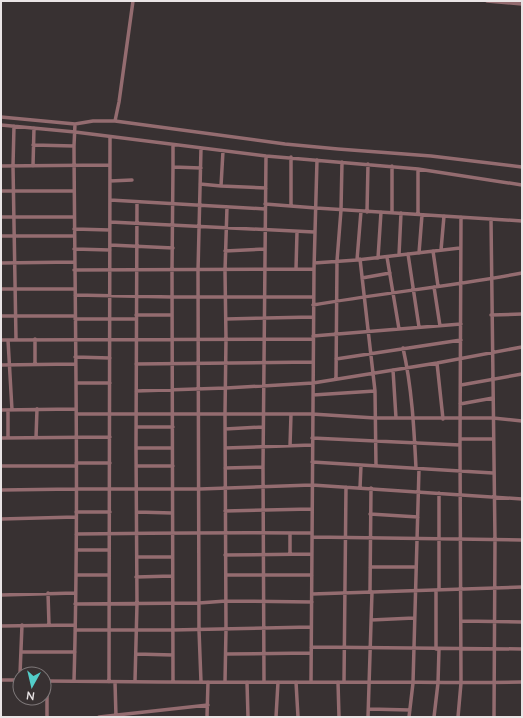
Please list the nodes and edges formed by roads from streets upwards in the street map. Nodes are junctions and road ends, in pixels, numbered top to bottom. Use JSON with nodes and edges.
{"nodes":[{"id":1,"x":130,"y":1,"type":"edge"},
{"id":2,"x":133,"y":1,"type":"edge"},
{"id":3,"x":487,"y":1,"type":"edge"},
{"id":4,"x":522,"y":4,"type":"edge"},
{"id":5,"x":133,"y":6,"type":"junction"},
{"id":6,"x":1,"y":117,"type":"edge"},
{"id":7,"x":115,"y":121,"type":"junction"},
{"id":8,"x":75,"y":124,"type":"junction"},
{"id":9,"x":1,"y":125,"type":"edge"},
{"id":10,"x":14,"y":126,"type":"junction"},
{"id":11,"x":34,"y":128,"type":"junction"},
{"id":12,"x":75,"y":132,"type":"junction"},
{"id":13,"x":110,"y":137,"type":"junction"},
{"id":14,"x":33,"y":145,"type":"junction"},
{"id":15,"x":173,"y":145,"type":"junction"},
{"id":16,"x":74,"y":146,"type":"junction"},
{"id":17,"x":201,"y":148,"type":"junction"},
{"id":18,"x":223,"y":151,"type":"junction"},
{"id":19,"x":266,"y":156,"type":"junction"},
{"id":20,"x":291,"y":158,"type":"junction"},
{"id":21,"x":317,"y":160,"type":"junction"},
{"id":22,"x":342,"y":162,"type":"junction"},
{"id":23,"x":368,"y":164,"type":"junction"},
{"id":24,"x":110,"y":165,"type":"junction"},
{"id":25,"x":1,"y":166,"type":"edge"},
{"id":26,"x":13,"y":166,"type":"junction"},
{"id":27,"x":33,"y":166,"type":"junction"},
{"id":28,"x":74,"y":166,"type":"junction"},
{"id":29,"x":392,"y":166,"type":"junction"},
{"id":30,"x":173,"y":167,"type":"junction"},
{"id":31,"x":522,"y":167,"type":"edge"},
{"id":32,"x":200,"y":168,"type":"junction"},
{"id":33,"x":418,"y":169,"type":"junction"},
{"id":34,"x":132,"y":180,"type":"dead end"},
{"id":35,"x":110,"y":181,"type":"junction"},
{"id":36,"x":200,"y":184,"type":"junction"},
{"id":37,"x":522,"y":184,"type":"edge"},
{"id":38,"x":221,"y":186,"type":"junction"},
{"id":39,"x":266,"y":188,"type":"junction"},
{"id":40,"x":1,"y":191,"type":"edge"},
{"id":41,"x":13,"y":191,"type":"junction"},
{"id":42,"x":74,"y":191,"type":"junction"},
{"id":43,"x":110,"y":200,"type":"junction"},
{"id":44,"x":137,"y":202,"type":"junction"},
{"id":45,"x":173,"y":203,"type":"junction"},
{"id":46,"x":265,"y":204,"type":"junction"},
{"id":47,"x":200,"y":205,"type":"junction"},
{"id":48,"x":291,"y":206,"type":"junction"},
{"id":49,"x":227,"y":207,"type":"junction"},
{"id":50,"x":316,"y":208,"type":"junction"},
{"id":51,"x":265,"y":209,"type":"junction"},
{"id":52,"x":341,"y":210,"type":"junction"},
{"id":53,"x":360,"y":211,"type":"junction"},
{"id":54,"x":367,"y":212,"type":"junction"},
{"id":55,"x":382,"y":212,"type":"junction"},
{"id":56,"x":392,"y":213,"type":"junction"},
{"id":57,"x":401,"y":213,"type":"junction"},
{"id":58,"x":420,"y":214,"type":"junction"},
{"id":59,"x":444,"y":216,"type":"junction"},
{"id":60,"x":1,"y":217,"type":"edge"},
{"id":61,"x":14,"y":217,"type":"junction"},
{"id":62,"x":74,"y":217,"type":"junction"},
{"id":63,"x":461,"y":217,"type":"junction"},
{"id":64,"x":491,"y":219,"type":"junction"},
{"id":65,"x":522,"y":221,"type":"edge"},
{"id":66,"x":110,"y":222,"type":"junction"},
{"id":67,"x":136,"y":223,"type":"junction"},
{"id":68,"x":172,"y":225,"type":"junction"},
{"id":69,"x":199,"y":227,"type":"junction"},
{"id":70,"x":226,"y":228,"type":"junction"},
{"id":71,"x":74,"y":229,"type":"junction"},
{"id":72,"x":110,"y":230,"type":"junction"},
{"id":73,"x":265,"y":230,"type":"junction"},
{"id":74,"x":297,"y":232,"type":"junction"},
{"id":75,"x":314,"y":232,"type":"junction"},
{"id":76,"x":1,"y":236,"type":"edge"},
{"id":77,"x":14,"y":236,"type":"junction"},
{"id":78,"x":74,"y":236,"type":"junction"},
{"id":79,"x":137,"y":246,"type":"junction"},
{"id":80,"x":110,"y":247,"type":"junction"},
{"id":81,"x":173,"y":248,"type":"junction"},
{"id":82,"x":460,"y":248,"type":"junction"},
{"id":83,"x":74,"y":249,"type":"junction"},
{"id":84,"x":265,"y":249,"type":"junction"},
{"id":85,"x":441,"y":250,"type":"junction"},
{"id":86,"x":225,"y":251,"type":"junction"},
{"id":87,"x":433,"y":251,"type":"junction"},
{"id":88,"x":419,"y":253,"type":"junction"},
{"id":89,"x":408,"y":254,"type":"junction"},
{"id":90,"x":399,"y":255,"type":"junction"},
{"id":91,"x":387,"y":257,"type":"junction"},
{"id":92,"x":378,"y":258,"type":"junction"},
{"id":93,"x":358,"y":260,"type":"junction"},
{"id":94,"x":337,"y":261,"type":"junction"},
{"id":95,"x":1,"y":262,"type":"edge"},
{"id":96,"x":14,"y":262,"type":"junction"},
{"id":97,"x":75,"y":262,"type":"junction"},
{"id":98,"x":314,"y":263,"type":"junction"},
{"id":99,"x":296,"y":269,"type":"junction"},
{"id":100,"x":314,"y":269,"type":"junction"},
{"id":101,"x":74,"y":270,"type":"junction"},
{"id":102,"x":264,"y":270,"type":"junction"},
{"id":103,"x":110,"y":271,"type":"junction"},
{"id":104,"x":136,"y":271,"type":"junction"},
{"id":105,"x":172,"y":271,"type":"junction"},
{"id":106,"x":198,"y":271,"type":"junction"},
{"id":107,"x":225,"y":271,"type":"junction"},
{"id":108,"x":390,"y":273,"type":"junction"},
{"id":109,"x":522,"y":273,"type":"edge"},
{"id":110,"x":362,"y":278,"type":"junction"},
{"id":111,"x":491,"y":279,"type":"junction"},
{"id":112,"x":461,"y":284,"type":"junction"},
{"id":113,"x":438,"y":286,"type":"junction"},
{"id":114,"x":434,"y":287,"type":"junction"},
{"id":115,"x":1,"y":289,"type":"edge"},
{"id":116,"x":14,"y":289,"type":"junction"},
{"id":117,"x":75,"y":289,"type":"junction"},
{"id":118,"x":413,"y":290,"type":"junction"},
{"id":119,"x":393,"y":293,"type":"junction"},
{"id":120,"x":75,"y":295,"type":"junction"},
{"id":121,"x":110,"y":296,"type":"junction"},
{"id":122,"x":136,"y":296,"type":"junction"},
{"id":123,"x":225,"y":296,"type":"junction"},
{"id":124,"x":172,"y":297,"type":"junction"},
{"id":125,"x":199,"y":297,"type":"junction"},
{"id":126,"x":264,"y":297,"type":"junction"},
{"id":127,"x":313,"y":297,"type":"junction"},
{"id":128,"x":364,"y":298,"type":"junction"},
{"id":129,"x":337,"y":301,"type":"junction"},
{"id":130,"x":313,"y":305,"type":"junction"},
{"id":131,"x":522,"y":314,"type":"edge"},
{"id":132,"x":172,"y":315,"type":"junction"},
{"id":133,"x":491,"y":315,"type":"junction"},
{"id":134,"x":1,"y":316,"type":"edge"},
{"id":135,"x":15,"y":316,"type":"junction"},
{"id":136,"x":75,"y":317,"type":"junction"},
{"id":137,"x":136,"y":317,"type":"junction"},
{"id":138,"x":313,"y":317,"type":"junction"},
{"id":139,"x":110,"y":318,"type":"junction"},
{"id":140,"x":264,"y":318,"type":"junction"},
{"id":141,"x":226,"y":319,"type":"junction"},
{"id":142,"x":461,"y":324,"type":"junction"},
{"id":143,"x":440,"y":326,"type":"junction"},
{"id":144,"x":420,"y":327,"type":"junction"},
{"id":145,"x":399,"y":328,"type":"junction"},
{"id":146,"x":368,"y":331,"type":"junction"},
{"id":147,"x":337,"y":334,"type":"junction"},
{"id":148,"x":199,"y":338,"type":"junction"},
{"id":149,"x":313,"y":338,"type":"junction"},
{"id":150,"x":16,"y":339,"type":"junction"},
{"id":151,"x":35,"y":339,"type":"junction"},
{"id":152,"x":75,"y":339,"type":"junction"},
{"id":153,"x":110,"y":339,"type":"junction"},
{"id":154,"x":136,"y":339,"type":"junction"},
{"id":155,"x":172,"y":339,"type":"junction"},
{"id":156,"x":226,"y":339,"type":"junction"},
{"id":157,"x":264,"y":339,"type":"junction"},
{"id":158,"x":1,"y":340,"type":"edge"},
{"id":159,"x":8,"y":340,"type":"junction"},
{"id":160,"x":461,"y":340,"type":"junction"},
{"id":161,"x":522,"y":347,"type":"edge"},
{"id":162,"x":403,"y":348,"type":"junction"},
{"id":163,"x":371,"y":353,"type":"junction"},
{"id":164,"x":492,"y":353,"type":"junction"},
{"id":165,"x":75,"y":357,"type":"junction"},
{"id":166,"x":110,"y":358,"type":"junction"},
{"id":167,"x":461,"y":358,"type":"junction"},
{"id":168,"x":336,"y":359,"type":"junction"},
{"id":169,"x":313,"y":362,"type":"junction"},
{"id":170,"x":173,"y":363,"type":"junction"},
{"id":171,"x":199,"y":363,"type":"junction"},
{"id":172,"x":226,"y":363,"type":"junction"},
{"id":173,"x":264,"y":363,"type":"junction"},
{"id":174,"x":437,"y":363,"type":"junction"},
{"id":175,"x":35,"y":364,"type":"junction"},
{"id":176,"x":76,"y":364,"type":"junction"},
{"id":177,"x":136,"y":364,"type":"junction"},
{"id":178,"x":1,"y":365,"type":"edge"},
{"id":179,"x":9,"y":365,"type":"junction"},
{"id":180,"x":407,"y":367,"type":"junction"},
{"id":181,"x":393,"y":370,"type":"junction"},
{"id":182,"x":373,"y":373,"type":"junction"},
{"id":183,"x":522,"y":374,"type":"edge"},
{"id":184,"x":336,"y":379,"type":"junction"},
{"id":185,"x":492,"y":379,"type":"junction"},
{"id":186,"x":76,"y":382,"type":"junction"},
{"id":187,"x":110,"y":383,"type":"junction"},
{"id":188,"x":312,"y":383,"type":"junction"},
{"id":189,"x":461,"y":384,"type":"junction"},
{"id":190,"x":264,"y":386,"type":"junction"},
{"id":191,"x":226,"y":388,"type":"junction"},
{"id":192,"x":199,"y":389,"type":"junction"},
{"id":193,"x":173,"y":390,"type":"junction"},
{"id":194,"x":136,"y":391,"type":"junction"},
{"id":195,"x":374,"y":391,"type":"junction"},
{"id":196,"x":313,"y":395,"type":"junction"},
{"id":197,"x":492,"y":398,"type":"junction"},
{"id":198,"x":460,"y":404,"type":"junction"},
{"id":199,"x":37,"y":409,"type":"junction"},
{"id":200,"x":1,"y":410,"type":"edge"},
{"id":201,"x":10,"y":410,"type":"junction"},
{"id":202,"x":76,"y":410,"type":"junction"},
{"id":203,"x":76,"y":414,"type":"junction"},
{"id":204,"x":110,"y":414,"type":"junction"},
{"id":205,"x":136,"y":414,"type":"junction"},
{"id":206,"x":172,"y":414,"type":"junction"},
{"id":207,"x":199,"y":414,"type":"junction"},
{"id":208,"x":225,"y":414,"type":"junction"},
{"id":209,"x":263,"y":414,"type":"junction"},
{"id":210,"x":291,"y":414,"type":"junction"},
{"id":211,"x":312,"y":414,"type":"junction"},
{"id":212,"x":375,"y":418,"type":"junction"},
{"id":213,"x":396,"y":418,"type":"junction"},
{"id":214,"x":413,"y":418,"type":"junction"},
{"id":215,"x":460,"y":418,"type":"junction"},
{"id":216,"x":493,"y":418,"type":"junction"},
{"id":217,"x":443,"y":419,"type":"junction"},
{"id":218,"x":522,"y":421,"type":"edge"},
{"id":219,"x":136,"y":427,"type":"junction"},
{"id":220,"x":173,"y":427,"type":"junction"},
{"id":221,"x":263,"y":427,"type":"junction"},
{"id":222,"x":225,"y":428,"type":"junction"},
{"id":223,"x":1,"y":438,"type":"edge"},
{"id":224,"x":8,"y":438,"type":"junction"},
{"id":225,"x":36,"y":438,"type":"junction"},
{"id":226,"x":76,"y":438,"type":"junction"},
{"id":227,"x":110,"y":438,"type":"junction"},
{"id":228,"x":312,"y":438,"type":"junction"},
{"id":229,"x":460,"y":439,"type":"junction"},
{"id":230,"x":493,"y":439,"type":"junction"},
{"id":231,"x":376,"y":441,"type":"junction"},
{"id":232,"x":415,"y":442,"type":"junction"},
{"id":233,"x":312,"y":445,"type":"junction"},
{"id":234,"x":460,"y":445,"type":"junction"},
{"id":235,"x":290,"y":446,"type":"junction"},
{"id":236,"x":263,"y":447,"type":"junction"},
{"id":237,"x":136,"y":448,"type":"junction"},
{"id":238,"x":172,"y":448,"type":"junction"},
{"id":239,"x":225,"y":448,"type":"junction"},
{"id":240,"x":312,"y":462,"type":"junction"},
{"id":241,"x":110,"y":463,"type":"junction"},
{"id":242,"x":76,"y":464,"type":"junction"},
{"id":243,"x":1,"y":466,"type":"edge"},
{"id":244,"x":136,"y":466,"type":"junction"},
{"id":245,"x":173,"y":466,"type":"junction"},
{"id":246,"x":361,"y":466,"type":"junction"},
{"id":247,"x":376,"y":466,"type":"junction"},
{"id":248,"x":263,"y":467,"type":"junction"},
{"id":249,"x":225,"y":468,"type":"junction"},
{"id":250,"x":418,"y":468,"type":"junction"},
{"id":251,"x":460,"y":471,"type":"junction"},
{"id":252,"x":493,"y":473,"type":"junction"},
{"id":253,"x":312,"y":485,"type":"junction"},
{"id":254,"x":225,"y":487,"type":"junction"},
{"id":255,"x":263,"y":487,"type":"junction"},
{"id":256,"x":346,"y":487,"type":"junction"},
{"id":257,"x":110,"y":488,"type":"junction"},
{"id":258,"x":136,"y":488,"type":"junction"},
{"id":259,"x":360,"y":488,"type":"junction"},
{"id":260,"x":371,"y":488,"type":"junction"},
{"id":261,"x":76,"y":489,"type":"junction"},
{"id":262,"x":172,"y":489,"type":"junction"},
{"id":263,"x":200,"y":489,"type":"junction"},
{"id":264,"x":1,"y":490,"type":"edge"},
{"id":265,"x":419,"y":492,"type":"junction"},
{"id":266,"x":439,"y":493,"type":"junction"},
{"id":267,"x":461,"y":495,"type":"junction"},
{"id":268,"x":494,"y":498,"type":"junction"},
{"id":269,"x":522,"y":499,"type":"edge"},
{"id":270,"x":312,"y":509,"type":"junction"},
{"id":271,"x":263,"y":510,"type":"junction"},
{"id":272,"x":225,"y":511,"type":"junction"},
{"id":273,"x":76,"y":512,"type":"junction"},
{"id":274,"x":110,"y":512,"type":"junction"},
{"id":275,"x":136,"y":512,"type":"junction"},
{"id":276,"x":172,"y":513,"type":"junction"},
{"id":277,"x":370,"y":514,"type":"junction"},
{"id":278,"x":76,"y":517,"type":"junction"},
{"id":279,"x":418,"y":517,"type":"junction"},
{"id":280,"x":1,"y":519,"type":"edge"},
{"id":281,"x":199,"y":532,"type":"junction"},
{"id":282,"x":110,"y":533,"type":"junction"},
{"id":283,"x":225,"y":533,"type":"junction"},
{"id":284,"x":264,"y":533,"type":"junction"},
{"id":285,"x":290,"y":533,"type":"junction"},
{"id":286,"x":76,"y":534,"type":"junction"},
{"id":287,"x":136,"y":534,"type":"junction"},
{"id":288,"x":172,"y":534,"type":"junction"},
{"id":289,"x":311,"y":535,"type":"junction"},
{"id":290,"x":345,"y":537,"type":"junction"},
{"id":291,"x":370,"y":538,"type":"junction"},
{"id":292,"x":417,"y":539,"type":"junction"},
{"id":293,"x":439,"y":539,"type":"junction"},
{"id":294,"x":460,"y":539,"type":"junction"},
{"id":295,"x":495,"y":540,"type":"junction"},
{"id":296,"x":522,"y":540,"type":"edge"},
{"id":297,"x":76,"y":550,"type":"junction"},
{"id":298,"x":109,"y":550,"type":"junction"},
{"id":299,"x":290,"y":554,"type":"junction"},
{"id":300,"x":312,"y":554,"type":"junction"},
{"id":301,"x":225,"y":555,"type":"junction"},
{"id":302,"x":263,"y":555,"type":"junction"},
{"id":303,"x":137,"y":557,"type":"junction"},
{"id":304,"x":172,"y":557,"type":"junction"},
{"id":305,"x":370,"y":567,"type":"junction"},
{"id":306,"x":416,"y":567,"type":"junction"},
{"id":307,"x":76,"y":575,"type":"junction"},
{"id":308,"x":109,"y":575,"type":"junction"},
{"id":309,"x":226,"y":575,"type":"junction"},
{"id":310,"x":263,"y":575,"type":"junction"},
{"id":311,"x":312,"y":575,"type":"junction"},
{"id":312,"x":172,"y":576,"type":"junction"},
{"id":313,"x":136,"y":577,"type":"junction"},
{"id":314,"x":522,"y":587,"type":"edge"},
{"id":315,"x":495,"y":588,"type":"junction"},
{"id":316,"x":461,"y":589,"type":"junction"},
{"id":317,"x":415,"y":590,"type":"junction"},
{"id":318,"x":438,"y":590,"type":"junction"},
{"id":319,"x":371,"y":592,"type":"junction"},
{"id":320,"x":48,"y":593,"type":"junction"},
{"id":321,"x":76,"y":593,"type":"junction"},
{"id":322,"x":345,"y":593,"type":"junction"},
{"id":323,"x":312,"y":594,"type":"junction"},
{"id":324,"x":1,"y":595,"type":"edge"},
{"id":325,"x":226,"y":601,"type":"junction"},
{"id":326,"x":263,"y":602,"type":"junction"},
{"id":327,"x":312,"y":602,"type":"junction"},
{"id":328,"x":173,"y":603,"type":"junction"},
{"id":329,"x":199,"y":603,"type":"junction"},
{"id":330,"x":75,"y":604,"type":"junction"},
{"id":331,"x":109,"y":604,"type":"junction"},
{"id":332,"x":137,"y":604,"type":"junction"},
{"id":333,"x":414,"y":618,"type":"junction"},
{"id":334,"x":371,"y":620,"type":"junction"},
{"id":335,"x":461,"y":621,"type":"junction"},
{"id":336,"x":494,"y":621,"type":"junction"},
{"id":337,"x":522,"y":622,"type":"edge"},
{"id":338,"x":22,"y":625,"type":"junction"},
{"id":339,"x":49,"y":625,"type":"junction"},
{"id":340,"x":1,"y":626,"type":"edge"},
{"id":341,"x":75,"y":627,"type":"junction"},
{"id":342,"x":263,"y":628,"type":"junction"},
{"id":343,"x":311,"y":628,"type":"junction"},
{"id":344,"x":226,"y":629,"type":"junction"},
{"id":345,"x":110,"y":630,"type":"junction"},
{"id":346,"x":136,"y":630,"type":"junction"},
{"id":347,"x":172,"y":630,"type":"junction"},
{"id":348,"x":199,"y":630,"type":"junction"},
{"id":349,"x":311,"y":647,"type":"junction"},
{"id":350,"x":344,"y":647,"type":"junction"},
{"id":351,"x":370,"y":647,"type":"junction"},
{"id":352,"x":414,"y":648,"type":"junction"},
{"id":353,"x":437,"y":649,"type":"junction"},
{"id":354,"x":461,"y":649,"type":"junction"},
{"id":355,"x":494,"y":649,"type":"junction"},
{"id":356,"x":522,"y":649,"type":"edge"},
{"id":357,"x":21,"y":652,"type":"junction"},
{"id":358,"x":75,"y":652,"type":"junction"},
{"id":359,"x":311,"y":653,"type":"junction"},
{"id":360,"x":136,"y":654,"type":"junction"},
{"id":361,"x":226,"y":654,"type":"junction"},
{"id":362,"x":263,"y":654,"type":"junction"},
{"id":363,"x":173,"y":655,"type":"junction"},
{"id":364,"x":20,"y":666,"type":"edge"},
{"id":365,"x":1,"y":680,"type":"edge"},
{"id":366,"x":12,"y":680,"type":"edge"},
{"id":367,"x":52,"y":681,"type":"edge"},
{"id":368,"x":74,"y":681,"type":"junction"},
{"id":369,"x":110,"y":682,"type":"junction"},
{"id":370,"x":115,"y":682,"type":"junction"},
{"id":371,"x":135,"y":682,"type":"junction"},
{"id":372,"x":173,"y":682,"type":"junction"},
{"id":373,"x":201,"y":682,"type":"junction"},
{"id":374,"x":208,"y":682,"type":"junction"},
{"id":375,"x":225,"y":682,"type":"junction"},
{"id":376,"x":247,"y":682,"type":"junction"},
{"id":377,"x":264,"y":682,"type":"junction"},
{"id":378,"x":278,"y":682,"type":"junction"},
{"id":379,"x":296,"y":682,"type":"junction"},
{"id":380,"x":311,"y":682,"type":"junction"},
{"id":381,"x":338,"y":682,"type":"junction"},
{"id":382,"x":344,"y":682,"type":"junction"},
{"id":383,"x":370,"y":682,"type":"junction"},
{"id":384,"x":522,"y":682,"type":"edge"},
{"id":385,"x":413,"y":683,"type":"junction"},
{"id":386,"x":438,"y":683,"type":"junction"},
{"id":387,"x":461,"y":683,"type":"junction"},
{"id":388,"x":493,"y":683,"type":"junction"},
{"id":389,"x":208,"y":705,"type":"junction"},
{"id":390,"x":46,"y":706,"type":"edge"},
{"id":391,"x":368,"y":709,"type":"junction"},
{"id":392,"x":410,"y":710,"type":"junction"},
{"id":393,"x":116,"y":716,"type":"edge"},
{"id":394,"x":47,"y":717,"type":"edge"},
{"id":395,"x":99,"y":717,"type":"edge"},
{"id":396,"x":207,"y":717,"type":"edge"},
{"id":397,"x":248,"y":717,"type":"edge"},
{"id":398,"x":276,"y":717,"type":"edge"},
{"id":399,"x":298,"y":717,"type":"edge"},
{"id":400,"x":339,"y":717,"type":"edge"},
{"id":401,"x":368,"y":717,"type":"edge"},
{"id":402,"x":409,"y":717,"type":"edge"},
{"id":403,"x":434,"y":717,"type":"edge"},
{"id":404,"x":458,"y":717,"type":"edge"},
{"id":405,"x":494,"y":717,"type":"edge"}],
"edges":[{"from":1,"to":5,"type":"street"},
{"from":2,"to":5,"type":"street"},
{"from":3,"to":4,"type":"street"},
{"from":5,"to":7,"type":"street"},
{"from":6,"to":8,"type":"street"},
{"from":7,"to":8,"type":"street"},
{"from":7,"to":31,"type":"street"},
{"from":8,"to":12,"type":"street"},
{"from":9,"to":10,"type":"street"},
{"from":10,"to":11,"type":"street"},
{"from":10,"to":26,"type":"street"},
{"from":11,"to":12,"type":"street"},
{"from":11,"to":14,"type":"street"},
{"from":12,"to":13,"type":"street"},
{"from":12,"to":16,"type":"street"},
{"from":13,"to":15,"type":"street"},
{"from":13,"to":24,"type":"street"},
{"from":14,"to":16,"type":"street"},
{"from":14,"to":27,"type":"street"},
{"from":15,"to":17,"type":"street"},
{"from":15,"to":30,"type":"street"},
{"from":16,"to":28,"type":"street"},
{"from":17,"to":18,"type":"street"},
{"from":17,"to":32,"type":"street"},
{"from":18,"to":19,"type":"street"},
{"from":18,"to":38,"type":"street"},
{"from":19,"to":20,"type":"street"},
{"from":19,"to":39,"type":"street"},
{"from":20,"to":21,"type":"street"},
{"from":20,"to":48,"type":"street"},
{"from":21,"to":22,"type":"street"},
{"from":21,"to":50,"type":"street"},
{"from":22,"to":23,"type":"street"},
{"from":22,"to":52,"type":"street"},
{"from":23,"to":29,"type":"street"},
{"from":23,"to":54,"type":"street"},
{"from":24,"to":28,"type":"street"},
{"from":24,"to":35,"type":"street"},
{"from":25,"to":26,"type":"street"},
{"from":26,"to":27,"type":"street"},
{"from":26,"to":41,"type":"street"},
{"from":27,"to":28,"type":"street"},
{"from":28,"to":42,"type":"street"},
{"from":29,"to":33,"type":"street"},
{"from":29,"to":56,"type":"street"},
{"from":30,"to":32,"type":"street"},
{"from":30,"to":45,"type":"street"},
{"from":32,"to":36,"type":"street"},
{"from":33,"to":37,"type":"street"},
{"from":33,"to":58,"type":"street"},
{"from":34,"to":35,"type":"street"},
{"from":35,"to":43,"type":"street"},
{"from":36,"to":38,"type":"street"},
{"from":36,"to":47,"type":"street"},
{"from":38,"to":39,"type":"street"},
{"from":39,"to":46,"type":"street"},
{"from":40,"to":41,"type":"street"},
{"from":41,"to":42,"type":"street"},
{"from":41,"to":61,"type":"street"},
{"from":42,"to":62,"type":"street"},
{"from":43,"to":44,"type":"street"},
{"from":43,"to":66,"type":"street"},
{"from":44,"to":45,"type":"street"},
{"from":44,"to":67,"type":"street"},
{"from":45,"to":47,"type":"street"},
{"from":45,"to":68,"type":"street"},
{"from":46,"to":48,"type":"street"},
{"from":46,"to":51,"type":"street"},
{"from":47,"to":49,"type":"street"},
{"from":47,"to":69,"type":"street"},
{"from":48,"to":50,"type":"street"},
{"from":49,"to":51,"type":"street"},
{"from":49,"to":70,"type":"street"},
{"from":50,"to":52,"type":"street"},
{"from":50,"to":75,"type":"street"},
{"from":51,"to":73,"type":"street"},
{"from":52,"to":53,"type":"street"},
{"from":52,"to":94,"type":"street"},
{"from":53,"to":54,"type":"street"},
{"from":53,"to":93,"type":"street"},
{"from":54,"to":55,"type":"street"},
{"from":55,"to":56,"type":"street"},
{"from":55,"to":92,"type":"street"},
{"from":56,"to":57,"type":"street"},
{"from":57,"to":58,"type":"street"},
{"from":57,"to":90,"type":"street"},
{"from":58,"to":59,"type":"street"},
{"from":58,"to":88,"type":"street"},
{"from":59,"to":63,"type":"street"},
{"from":59,"to":85,"type":"street"},
{"from":60,"to":61,"type":"street"},
{"from":61,"to":62,"type":"street"},
{"from":61,"to":77,"type":"street"},
{"from":62,"to":71,"type":"street"},
{"from":63,"to":64,"type":"street"},
{"from":63,"to":82,"type":"street"},
{"from":64,"to":65,"type":"street"},
{"from":64,"to":111,"type":"street"},
{"from":66,"to":67,"type":"street"},
{"from":66,"to":72,"type":"street"},
{"from":67,"to":68,"type":"street"},
{"from":67,"to":79,"type":"street"},
{"from":68,"to":69,"type":"street"},
{"from":68,"to":81,"type":"street"},
{"from":69,"to":70,"type":"street"},
{"from":69,"to":106,"type":"street"},
{"from":70,"to":73,"type":"street"},
{"from":70,"to":86,"type":"street"},
{"from":71,"to":72,"type":"street"},
{"from":71,"to":78,"type":"street"},
{"from":72,"to":80,"type":"street"},
{"from":73,"to":74,"type":"street"},
{"from":73,"to":84,"type":"street"},
{"from":74,"to":75,"type":"street"},
{"from":74,"to":99,"type":"street"},
{"from":75,"to":98,"type":"street"},
{"from":76,"to":77,"type":"street"},
{"from":77,"to":78,"type":"street"},
{"from":77,"to":96,"type":"street"},
{"from":78,"to":83,"type":"street"},
{"from":79,"to":80,"type":"street"},
{"from":79,"to":81,"type":"street"},
{"from":79,"to":104,"type":"street"},
{"from":80,"to":83,"type":"street"},
{"from":80,"to":103,"type":"street"},
{"from":81,"to":105,"type":"street"},
{"from":82,"to":85,"type":"street"},
{"from":82,"to":112,"type":"street"},
{"from":83,"to":97,"type":"street"},
{"from":84,"to":86,"type":"street"},
{"from":84,"to":102,"type":"street"},
{"from":85,"to":87,"type":"street"},
{"from":86,"to":107,"type":"street"},
{"from":87,"to":88,"type":"street"},
{"from":87,"to":113,"type":"street"},
{"from":88,"to":89,"type":"street"},
{"from":89,"to":90,"type":"street"},
{"from":89,"to":118,"type":"street"},
{"from":90,"to":91,"type":"street"},
{"from":91,"to":92,"type":"street"},
{"from":91,"to":108,"type":"street"},
{"from":92,"to":93,"type":"street"},
{"from":93,"to":94,"type":"street"},
{"from":93,"to":110,"type":"street"},
{"from":94,"to":98,"type":"street"},
{"from":94,"to":129,"type":"street"},
{"from":95,"to":96,"type":"street"},
{"from":96,"to":97,"type":"street"},
{"from":96,"to":116,"type":"street"},
{"from":97,"to":101,"type":"street"},
{"from":98,"to":100,"type":"street"},
{"from":99,"to":100,"type":"street"},
{"from":99,"to":102,"type":"street"},
{"from":100,"to":127,"type":"street"},
{"from":101,"to":103,"type":"street"},
{"from":101,"to":117,"type":"street"},
{"from":102,"to":107,"type":"street"},
{"from":102,"to":126,"type":"street"},
{"from":103,"to":104,"type":"street"},
{"from":103,"to":121,"type":"street"},
{"from":104,"to":105,"type":"street"},
{"from":104,"to":122,"type":"street"},
{"from":105,"to":106,"type":"street"},
{"from":105,"to":124,"type":"street"},
{"from":106,"to":107,"type":"street"},
{"from":106,"to":125,"type":"street"},
{"from":107,"to":123,"type":"street"},
{"from":108,"to":110,"type":"street"},
{"from":108,"to":119,"type":"street"},
{"from":109,"to":111,"type":"street"},
{"from":110,"to":128,"type":"street"},
{"from":111,"to":112,"type":"street"},
{"from":111,"to":133,"type":"street"},
{"from":112,"to":113,"type":"street"},
{"from":112,"to":142,"type":"street"},
{"from":113,"to":114,"type":"street"},
{"from":114,"to":118,"type":"street"},
{"from":114,"to":143,"type":"street"},
{"from":115,"to":116,"type":"street"},
{"from":116,"to":117,"type":"street"},
{"from":116,"to":135,"type":"street"},
{"from":117,"to":120,"type":"street"},
{"from":118,"to":119,"type":"street"},
{"from":118,"to":144,"type":"street"},
{"from":119,"to":128,"type":"street"},
{"from":119,"to":145,"type":"street"},
{"from":120,"to":121,"type":"street"},
{"from":120,"to":136,"type":"street"},
{"from":121,"to":122,"type":"street"},
{"from":121,"to":139,"type":"street"},
{"from":122,"to":124,"type":"street"},
{"from":122,"to":137,"type":"street"},
{"from":123,"to":125,"type":"street"},
{"from":123,"to":126,"type":"street"},
{"from":123,"to":141,"type":"street"},
{"from":124,"to":125,"type":"street"},
{"from":124,"to":132,"type":"street"},
{"from":125,"to":148,"type":"street"},
{"from":126,"to":127,"type":"street"},
{"from":126,"to":140,"type":"street"},
{"from":127,"to":130,"type":"street"},
{"from":128,"to":129,"type":"street"},
{"from":128,"to":146,"type":"street"},
{"from":129,"to":130,"type":"street"},
{"from":129,"to":147,"type":"street"},
{"from":130,"to":138,"type":"street"},
{"from":131,"to":133,"type":"street"},
{"from":132,"to":137,"type":"street"},
{"from":132,"to":155,"type":"street"},
{"from":133,"to":164,"type":"street"},
{"from":134,"to":135,"type":"street"},
{"from":135,"to":136,"type":"street"},
{"from":135,"to":150,"type":"street"},
{"from":136,"to":139,"type":"street"},
{"from":136,"to":152,"type":"street"},
{"from":137,"to":139,"type":"street"},
{"from":137,"to":154,"type":"street"},
{"from":138,"to":140,"type":"street"},
{"from":138,"to":149,"type":"street"},
{"from":139,"to":153,"type":"street"},
{"from":140,"to":141,"type":"street"},
{"from":140,"to":157,"type":"street"},
{"from":141,"to":156,"type":"street"},
{"from":142,"to":143,"type":"street"},
{"from":142,"to":160,"type":"street"},
{"from":143,"to":144,"type":"street"},
{"from":144,"to":145,"type":"street"},
{"from":145,"to":146,"type":"street"},
{"from":146,"to":147,"type":"street"},
{"from":146,"to":163,"type":"street"},
{"from":147,"to":149,"type":"street"},
{"from":147,"to":168,"type":"street"},
{"from":148,"to":155,"type":"street"},
{"from":148,"to":156,"type":"street"},
{"from":148,"to":171,"type":"street"},
{"from":149,"to":157,"type":"street"},
{"from":149,"to":169,"type":"street"},
{"from":150,"to":151,"type":"street"},
{"from":150,"to":159,"type":"street"},
{"from":151,"to":152,"type":"street"},
{"from":151,"to":175,"type":"street"},
{"from":152,"to":153,"type":"street"},
{"from":152,"to":165,"type":"street"},
{"from":153,"to":154,"type":"street"},
{"from":153,"to":166,"type":"street"},
{"from":154,"to":155,"type":"street"},
{"from":154,"to":177,"type":"street"},
{"from":155,"to":170,"type":"street"},
{"from":156,"to":157,"type":"street"},
{"from":156,"to":172,"type":"street"},
{"from":157,"to":173,"type":"street"},
{"from":158,"to":159,"type":"street"},
{"from":159,"to":179,"type":"street"},
{"from":160,"to":162,"type":"street"},
{"from":160,"to":167,"type":"street"},
{"from":161,"to":164,"type":"street"},
{"from":162,"to":163,"type":"street"},
{"from":162,"to":180,"type":"street"},
{"from":163,"to":168,"type":"street"},
{"from":163,"to":182,"type":"street"},
{"from":164,"to":167,"type":"street"},
{"from":164,"to":185,"type":"street"},
{"from":165,"to":166,"type":"street"},
{"from":165,"to":176,"type":"street"},
{"from":166,"to":187,"type":"street"},
{"from":167,"to":174,"type":"street"},
{"from":167,"to":189,"type":"street"},
{"from":168,"to":184,"type":"street"},
{"from":169,"to":173,"type":"street"},
{"from":169,"to":188,"type":"street"},
{"from":170,"to":171,"type":"street"},
{"from":170,"to":177,"type":"street"},
{"from":170,"to":193,"type":"street"},
{"from":171,"to":172,"type":"street"},
{"from":171,"to":192,"type":"street"},
{"from":172,"to":173,"type":"street"},
{"from":172,"to":191,"type":"street"},
{"from":173,"to":190,"type":"street"},
{"from":174,"to":180,"type":"street"},
{"from":174,"to":217,"type":"street"},
{"from":175,"to":176,"type":"street"},
{"from":175,"to":179,"type":"street"},
{"from":176,"to":186,"type":"street"},
{"from":177,"to":194,"type":"street"},
{"from":178,"to":179,"type":"street"},
{"from":179,"to":201,"type":"street"},
{"from":180,"to":181,"type":"street"},
{"from":180,"to":214,"type":"street"},
{"from":181,"to":182,"type":"street"},
{"from":181,"to":213,"type":"street"},
{"from":182,"to":184,"type":"street"},
{"from":182,"to":195,"type":"street"},
{"from":183,"to":185,"type":"street"},
{"from":184,"to":188,"type":"street"},
{"from":185,"to":189,"type":"street"},
{"from":185,"to":197,"type":"street"},
{"from":186,"to":187,"type":"street"},
{"from":186,"to":202,"type":"street"},
{"from":187,"to":204,"type":"street"},
{"from":188,"to":190,"type":"street"},
{"from":188,"to":196,"type":"street"},
{"from":189,"to":198,"type":"street"},
{"from":190,"to":191,"type":"street"},
{"from":190,"to":209,"type":"street"},
{"from":191,"to":192,"type":"street"},
{"from":191,"to":208,"type":"street"},
{"from":192,"to":193,"type":"street"},
{"from":192,"to":207,"type":"street"},
{"from":193,"to":194,"type":"street"},
{"from":193,"to":206,"type":"street"},
{"from":194,"to":205,"type":"street"},
{"from":195,"to":196,"type":"street"},
{"from":195,"to":212,"type":"street"},
{"from":196,"to":211,"type":"street"},
{"from":197,"to":198,"type":"street"},
{"from":197,"to":216,"type":"street"},
{"from":198,"to":215,"type":"street"},
{"from":199,"to":201,"type":"street"},
{"from":199,"to":202,"type":"street"},
{"from":199,"to":225,"type":"street"},
{"from":200,"to":201,"type":"street"},
{"from":201,"to":224,"type":"street"},
{"from":202,"to":203,"type":"street"},
{"from":203,"to":204,"type":"street"},
{"from":203,"to":226,"type":"street"},
{"from":204,"to":205,"type":"street"},
{"from":204,"to":227,"type":"street"},
{"from":205,"to":206,"type":"street"},
{"from":205,"to":219,"type":"street"},
{"from":206,"to":207,"type":"street"},
{"from":206,"to":220,"type":"street"},
{"from":207,"to":208,"type":"street"},
{"from":207,"to":263,"type":"street"},
{"from":208,"to":209,"type":"street"},
{"from":208,"to":222,"type":"street"},
{"from":209,"to":210,"type":"street"},
{"from":209,"to":221,"type":"street"},
{"from":210,"to":211,"type":"street"},
{"from":210,"to":235,"type":"street"},
{"from":211,"to":212,"type":"street"},
{"from":211,"to":228,"type":"street"},
{"from":212,"to":213,"type":"street"},
{"from":212,"to":231,"type":"street"},
{"from":213,"to":214,"type":"street"},
{"from":214,"to":217,"type":"street"},
{"from":214,"to":232,"type":"street"},
{"from":215,"to":216,"type":"street"},
{"from":215,"to":217,"type":"street"},
{"from":215,"to":229,"type":"street"},
{"from":216,"to":218,"type":"street"},
{"from":216,"to":230,"type":"street"},
{"from":219,"to":220,"type":"street"},
{"from":219,"to":237,"type":"street"},
{"from":220,"to":238,"type":"street"},
{"from":221,"to":222,"type":"street"},
{"from":221,"to":236,"type":"street"},
{"from":222,"to":239,"type":"street"},
{"from":223,"to":224,"type":"street"},
{"from":224,"to":225,"type":"street"},
{"from":225,"to":226,"type":"street"},
{"from":226,"to":227,"type":"street"},
{"from":226,"to":242,"type":"street"},
{"from":227,"to":241,"type":"street"},
{"from":228,"to":231,"type":"street"},
{"from":228,"to":233,"type":"street"},
{"from":229,"to":230,"type":"street"},
{"from":229,"to":234,"type":"street"},
{"from":230,"to":252,"type":"street"},
{"from":231,"to":232,"type":"street"},
{"from":231,"to":247,"type":"street"},
{"from":232,"to":234,"type":"street"},
{"from":232,"to":250,"type":"street"},
{"from":233,"to":235,"type":"street"},
{"from":233,"to":240,"type":"street"},
{"from":234,"to":251,"type":"street"},
{"from":235,"to":236,"type":"street"},
{"from":236,"to":239,"type":"street"},
{"from":236,"to":248,"type":"street"},
{"from":237,"to":238,"type":"street"},
{"from":237,"to":244,"type":"street"},
{"from":238,"to":245,"type":"street"},
{"from":239,"to":249,"type":"street"},
{"from":240,"to":246,"type":"street"},
{"from":240,"to":253,"type":"street"},
{"from":241,"to":242,"type":"street"},
{"from":241,"to":257,"type":"street"},
{"from":242,"to":243,"type":"street"},
{"from":242,"to":261,"type":"street"},
{"from":244,"to":245,"type":"street"},
{"from":244,"to":258,"type":"street"},
{"from":245,"to":262,"type":"street"},
{"from":246,"to":247,"type":"street"},
{"from":246,"to":259,"type":"street"},
{"from":247,"to":250,"type":"street"},
{"from":248,"to":249,"type":"street"},
{"from":248,"to":255,"type":"street"},
{"from":249,"to":254,"type":"street"},
{"from":250,"to":251,"type":"street"},
{"from":250,"to":265,"type":"street"},
{"from":251,"to":252,"type":"street"},
{"from":251,"to":267,"type":"street"},
{"from":252,"to":268,"type":"street"},
{"from":253,"to":255,"type":"street"},
{"from":253,"to":256,"type":"street"},
{"from":253,"to":270,"type":"street"},
{"from":254,"to":255,"type":"street"},
{"from":254,"to":263,"type":"street"},
{"from":254,"to":272,"type":"street"},
{"from":255,"to":271,"type":"street"},
{"from":256,"to":259,"type":"street"},
{"from":256,"to":290,"type":"street"},
{"from":257,"to":258,"type":"street"},
{"from":257,"to":261,"type":"street"},
{"from":257,"to":274,"type":"street"},
{"from":258,"to":262,"type":"street"},
{"from":258,"to":275,"type":"street"},
{"from":259,"to":260,"type":"street"},
{"from":260,"to":265,"type":"street"},
{"from":260,"to":277,"type":"street"},
{"from":261,"to":264,"type":"street"},
{"from":261,"to":273,"type":"street"},
{"from":262,"to":263,"type":"street"},
{"from":262,"to":276,"type":"street"},
{"from":263,"to":281,"type":"street"},
{"from":265,"to":266,"type":"street"},
{"from":265,"to":279,"type":"street"},
{"from":266,"to":267,"type":"street"},
{"from":266,"to":293,"type":"street"},
{"from":267,"to":268,"type":"street"},
{"from":267,"to":294,"type":"street"},
{"from":268,"to":269,"type":"street"},
{"from":268,"to":295,"type":"street"},
{"from":270,"to":271,"type":"street"},
{"from":270,"to":289,"type":"street"},
{"from":271,"to":272,"type":"street"},
{"from":271,"to":284,"type":"street"},
{"from":272,"to":283,"type":"street"},
{"from":273,"to":274,"type":"street"},
{"from":273,"to":278,"type":"street"},
{"from":274,"to":282,"type":"street"},
{"from":275,"to":276,"type":"street"},
{"from":275,"to":287,"type":"street"},
{"from":276,"to":288,"type":"street"},
{"from":277,"to":279,"type":"street"},
{"from":277,"to":291,"type":"street"},
{"from":278,"to":280,"type":"street"},
{"from":278,"to":286,"type":"street"},
{"from":279,"to":292,"type":"street"},
{"from":281,"to":283,"type":"street"},
{"from":281,"to":288,"type":"street"},
{"from":281,"to":329,"type":"street"},
{"from":282,"to":286,"type":"street"},
{"from":282,"to":287,"type":"street"},
{"from":282,"to":298,"type":"street"},
{"from":283,"to":284,"type":"street"},
{"from":283,"to":301,"type":"street"},
{"from":284,"to":285,"type":"street"},
{"from":284,"to":302,"type":"street"},
{"from":285,"to":289,"type":"street"},
{"from":285,"to":299,"type":"street"},
{"from":286,"to":297,"type":"street"},
{"from":287,"to":288,"type":"street"},
{"from":287,"to":303,"type":"street"},
{"from":288,"to":304,"type":"street"},
{"from":289,"to":290,"type":"street"},
{"from":289,"to":300,"type":"street"},
{"from":290,"to":291,"type":"street"},
{"from":290,"to":322,"type":"street"},
{"from":291,"to":292,"type":"street"},
{"from":291,"to":305,"type":"street"},
{"from":292,"to":293,"type":"street"},
{"from":292,"to":306,"type":"street"},
{"from":293,"to":294,"type":"street"},
{"from":293,"to":318,"type":"street"},
{"from":294,"to":295,"type":"street"},
{"from":294,"to":316,"type":"street"},
{"from":295,"to":296,"type":"street"},
{"from":295,"to":315,"type":"street"},
{"from":297,"to":298,"type":"street"},
{"from":297,"to":307,"type":"street"},
{"from":298,"to":308,"type":"street"},
{"from":299,"to":300,"type":"street"},
{"from":299,"to":302,"type":"street"},
{"from":300,"to":311,"type":"street"},
{"from":301,"to":302,"type":"street"},
{"from":301,"to":309,"type":"street"},
{"from":302,"to":310,"type":"street"},
{"from":303,"to":304,"type":"street"},
{"from":303,"to":313,"type":"street"},
{"from":304,"to":312,"type":"street"},
{"from":305,"to":306,"type":"street"},
{"from":305,"to":319,"type":"street"},
{"from":306,"to":317,"type":"street"},
{"from":307,"to":308,"type":"street"},
{"from":307,"to":321,"type":"street"},
{"from":308,"to":331,"type":"street"},
{"from":309,"to":310,"type":"street"},
{"from":309,"to":325,"type":"street"},
{"from":310,"to":311,"type":"street"},
{"from":310,"to":326,"type":"street"},
{"from":311,"to":323,"type":"street"},
{"from":312,"to":313,"type":"street"},
{"from":312,"to":328,"type":"street"},
{"from":313,"to":332,"type":"street"},
{"from":314,"to":315,"type":"street"},
{"from":315,"to":316,"type":"street"},
{"from":315,"to":336,"type":"street"},
{"from":316,"to":318,"type":"street"},
{"from":316,"to":335,"type":"street"},
{"from":317,"to":318,"type":"street"},
{"from":317,"to":319,"type":"street"},
{"from":317,"to":333,"type":"street"},
{"from":318,"to":353,"type":"street"},
{"from":319,"to":322,"type":"street"},
{"from":319,"to":334,"type":"street"},
{"from":320,"to":321,"type":"street"},
{"from":320,"to":324,"type":"street"},
{"from":320,"to":339,"type":"street"},
{"from":321,"to":330,"type":"street"},
{"from":322,"to":323,"type":"street"},
{"from":322,"to":350,"type":"street"},
{"from":323,"to":327,"type":"street"},
{"from":325,"to":326,"type":"street"},
{"from":325,"to":329,"type":"street"},
{"from":325,"to":344,"type":"street"},
{"from":326,"to":327,"type":"street"},
{"from":326,"to":342,"type":"street"},
{"from":327,"to":343,"type":"street"},
{"from":328,"to":329,"type":"street"},
{"from":328,"to":332,"type":"street"},
{"from":328,"to":347,"type":"street"},
{"from":329,"to":348,"type":"street"},
{"from":330,"to":331,"type":"street"},
{"from":330,"to":341,"type":"street"},
{"from":331,"to":332,"type":"street"},
{"from":331,"to":345,"type":"street"},
{"from":332,"to":346,"type":"street"},
{"from":333,"to":334,"type":"street"},
{"from":333,"to":352,"type":"street"},
{"from":334,"to":351,"type":"street"},
{"from":335,"to":336,"type":"street"},
{"from":335,"to":354,"type":"street"},
{"from":336,"to":337,"type":"street"},
{"from":336,"to":355,"type":"street"},
{"from":338,"to":339,"type":"street"},
{"from":338,"to":340,"type":"street"},
{"from":338,"to":357,"type":"street"},
{"from":339,"to":341,"type":"street"},
{"from":341,"to":345,"type":"street"},
{"from":341,"to":358,"type":"street"},
{"from":342,"to":343,"type":"street"},
{"from":342,"to":344,"type":"street"},
{"from":342,"to":362,"type":"street"},
{"from":343,"to":349,"type":"street"},
{"from":344,"to":348,"type":"street"},
{"from":344,"to":361,"type":"street"},
{"from":345,"to":346,"type":"street"},
{"from":345,"to":369,"type":"street"},
{"from":346,"to":347,"type":"street"},
{"from":346,"to":360,"type":"street"},
{"from":347,"to":348,"type":"street"},
{"from":347,"to":363,"type":"street"},
{"from":348,"to":373,"type":"street"},
{"from":349,"to":350,"type":"street"},
{"from":349,"to":359,"type":"street"},
{"from":350,"to":351,"type":"street"},
{"from":350,"to":382,"type":"street"},
{"from":351,"to":352,"type":"street"},
{"from":351,"to":383,"type":"street"},
{"from":352,"to":353,"type":"street"},
{"from":352,"to":385,"type":"street"},
{"from":353,"to":354,"type":"street"},
{"from":353,"to":386,"type":"street"},
{"from":354,"to":355,"type":"street"},
{"from":354,"to":387,"type":"street"},
{"from":355,"to":356,"type":"street"},
{"from":355,"to":388,"type":"street"},
{"from":357,"to":358,"type":"street"},
{"from":357,"to":364,"type":"street"},
{"from":358,"to":368,"type":"street"},
{"from":359,"to":362,"type":"street"},
{"from":359,"to":380,"type":"street"},
{"from":360,"to":363,"type":"street"},
{"from":360,"to":371,"type":"street"},
{"from":361,"to":362,"type":"street"},
{"from":361,"to":375,"type":"street"},
{"from":362,"to":377,"type":"street"},
{"from":363,"to":372,"type":"street"},
{"from":365,"to":366,"type":"street"},
{"from":367,"to":368,"type":"street"},
{"from":368,"to":369,"type":"street"},
{"from":369,"to":370,"type":"street"},
{"from":370,"to":371,"type":"street"},
{"from":370,"to":393,"type":"street"},
{"from":371,"to":372,"type":"street"},
{"from":372,"to":373,"type":"street"},
{"from":373,"to":374,"type":"street"},
{"from":374,"to":375,"type":"street"},
{"from":374,"to":389,"type":"street"},
{"from":375,"to":376,"type":"street"},
{"from":376,"to":377,"type":"street"},
{"from":376,"to":397,"type":"street"},
{"from":377,"to":378,"type":"street"},
{"from":378,"to":379,"type":"street"},
{"from":378,"to":398,"type":"street"},
{"from":379,"to":380,"type":"street"},
{"from":379,"to":399,"type":"street"},
{"from":380,"to":381,"type":"street"},
{"from":381,"to":382,"type":"street"},
{"from":381,"to":400,"type":"street"},
{"from":382,"to":383,"type":"street"},
{"from":383,"to":385,"type":"street"},
{"from":383,"to":391,"type":"street"},
{"from":384,"to":388,"type":"street"},
{"from":385,"to":386,"type":"street"},
{"from":385,"to":392,"type":"street"},
{"from":386,"to":387,"type":"street"},
{"from":386,"to":403,"type":"street"},
{"from":387,"to":388,"type":"street"},
{"from":387,"to":404,"type":"street"},
{"from":388,"to":405,"type":"street"},
{"from":389,"to":393,"type":"street"},
{"from":389,"to":396,"type":"street"},
{"from":390,"to":394,"type":"street"},
{"from":391,"to":392,"type":"street"},
{"from":391,"to":401,"type":"street"},
{"from":392,"to":402,"type":"street"},
{"from":393,"to":395,"type":"street"}]}
